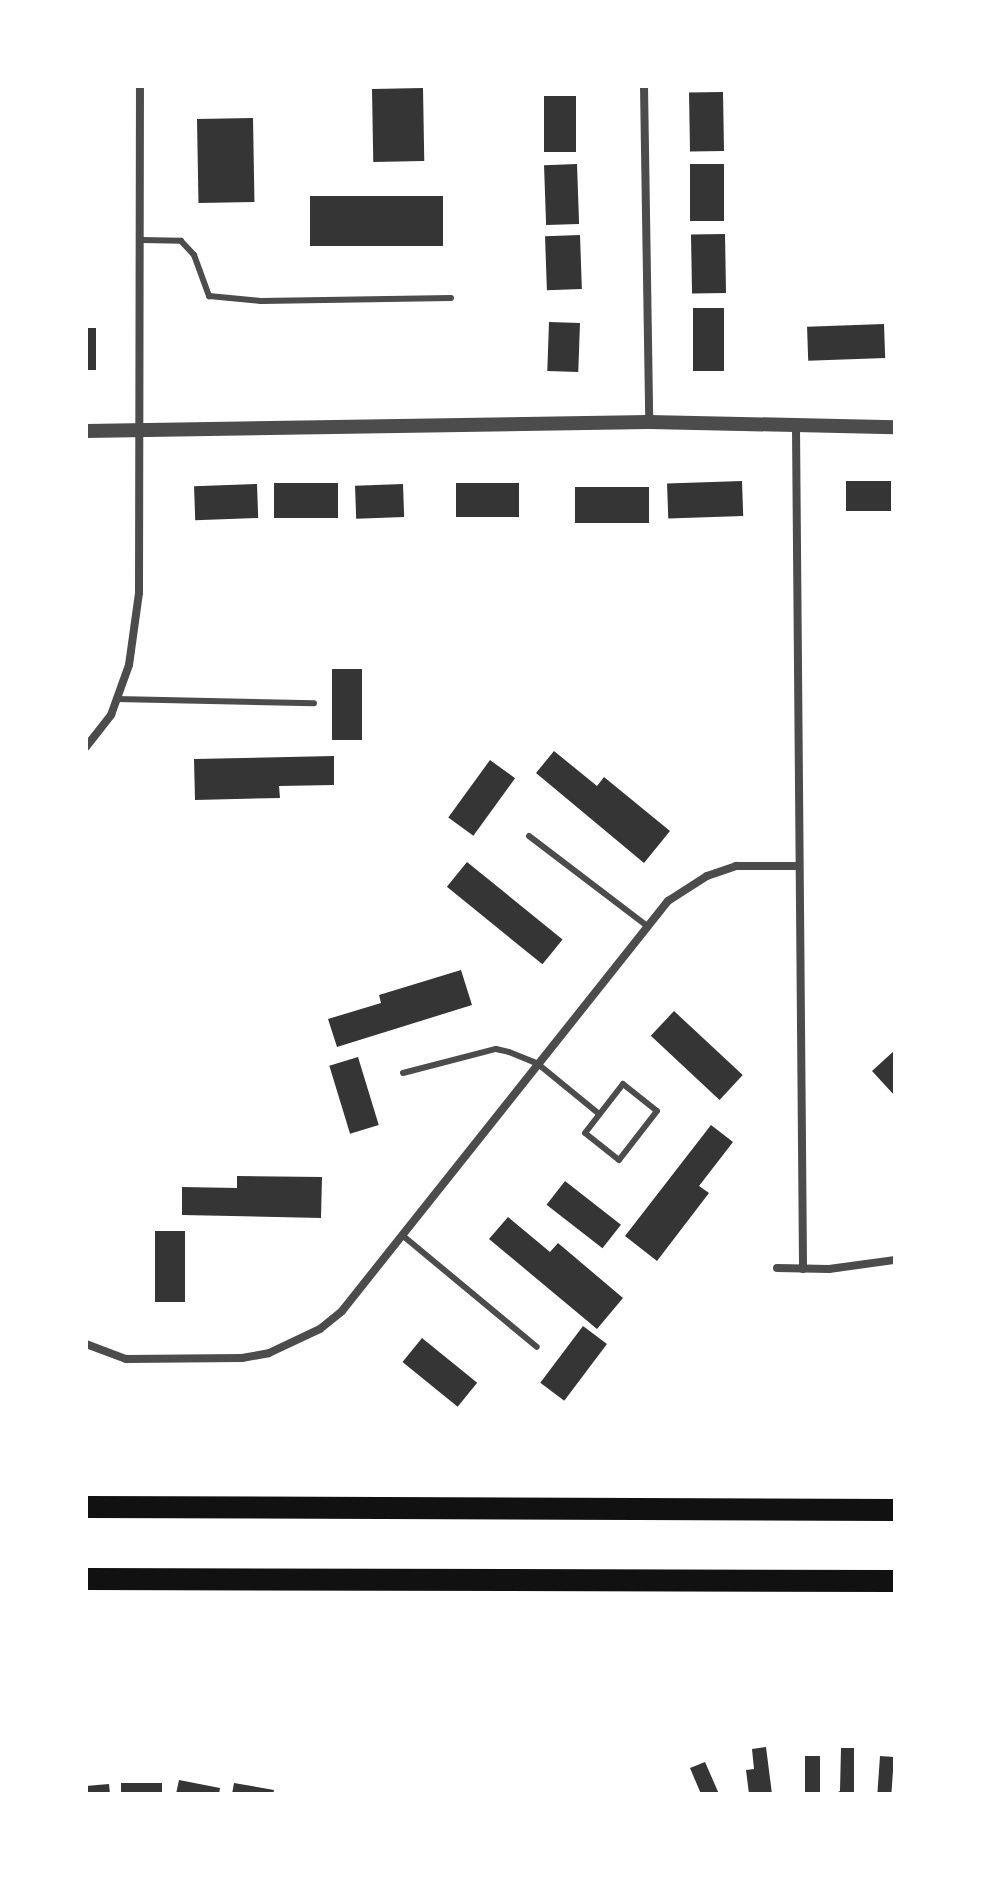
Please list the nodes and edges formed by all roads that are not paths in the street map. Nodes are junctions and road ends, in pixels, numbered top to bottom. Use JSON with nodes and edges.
{"nodes":[{"id":1,"x":140,"y":86,"type":"edge"},
{"id":2,"x":644,"y":86,"type":"edge"},
{"id":3,"x":142,"y":240,"type":"junction"},
{"id":4,"x":451,"y":298,"type":"dead end"},
{"id":5,"x":649,"y":422,"type":"junction"},
{"id":6,"x":895,"y":427,"type":"edge"},
{"id":7,"x":796,"y":428,"type":"junction"},
{"id":8,"x":86,"y":431,"type":"edge"},
{"id":9,"x":137,"y":431,"type":"junction"},
{"id":10,"x":116,"y":699,"type":"junction"},
{"id":11,"x":314,"y":703,"type":"dead end"},
{"id":12,"x":86,"y":747,"type":"edge"},
{"id":13,"x":529,"y":836,"type":"dead end"},
{"id":14,"x":797,"y":866,"type":"junction"},
{"id":15,"x":647,"y":926,"type":"junction"},
{"id":16,"x":538,"y":1064,"type":"junction"},
{"id":17,"x":403,"y":1073,"type":"dead end"},
{"id":18,"x":599,"y":1114,"type":"junction"},
{"id":19,"x":402,"y":1235,"type":"junction"},
{"id":20,"x":895,"y":1260,"type":"edge"},
{"id":21,"x":777,"y":1268,"type":"dead end"},
{"id":22,"x":803,"y":1269,"type":"junction"},
{"id":23,"x":86,"y":1344,"type":"edge"},
{"id":24,"x":537,"y":1347,"type":"dead end"},
{"id":25,"x":86,"y":1507,"type":"edge"},
{"id":26,"x":895,"y":1510,"type":"edge"},
{"id":27,"x":86,"y":1579,"type":"edge"},
{"id":28,"x":895,"y":1581,"type":"edge"}],
"edges":[{"from":1,"to":3,"type":"street"},
{"from":2,"to":5,"type":"street"},
{"from":3,"to":4,"type":"lane"},
{"from":3,"to":9,"type":"street"},
{"from":5,"to":7,"type":"street"},
{"from":5,"to":9,"type":"street"},
{"from":6,"to":7,"type":"street"},
{"from":7,"to":14,"type":"street"},
{"from":8,"to":9,"type":"street"},
{"from":9,"to":10,"type":"street"},
{"from":10,"to":11,"type":"lane"},
{"from":10,"to":12,"type":"street"},
{"from":13,"to":15,"type":"lane"},
{"from":14,"to":15,"type":"street"},
{"from":14,"to":22,"type":"street"},
{"from":15,"to":16,"type":"street"},
{"from":16,"to":17,"type":"lane"},
{"from":16,"to":18,"type":"lane"},
{"from":16,"to":19,"type":"street"},
{"from":18,"to":18,"type":"lane"},
{"from":19,"to":23,"type":"street"},
{"from":19,"to":24,"type":"lane"},
{"from":20,"to":22,"type":"street"},
{"from":21,"to":22,"type":"street"},
{"from":25,"to":26,"type":"highway"},
{"from":27,"to":28,"type":"highway"}]}
